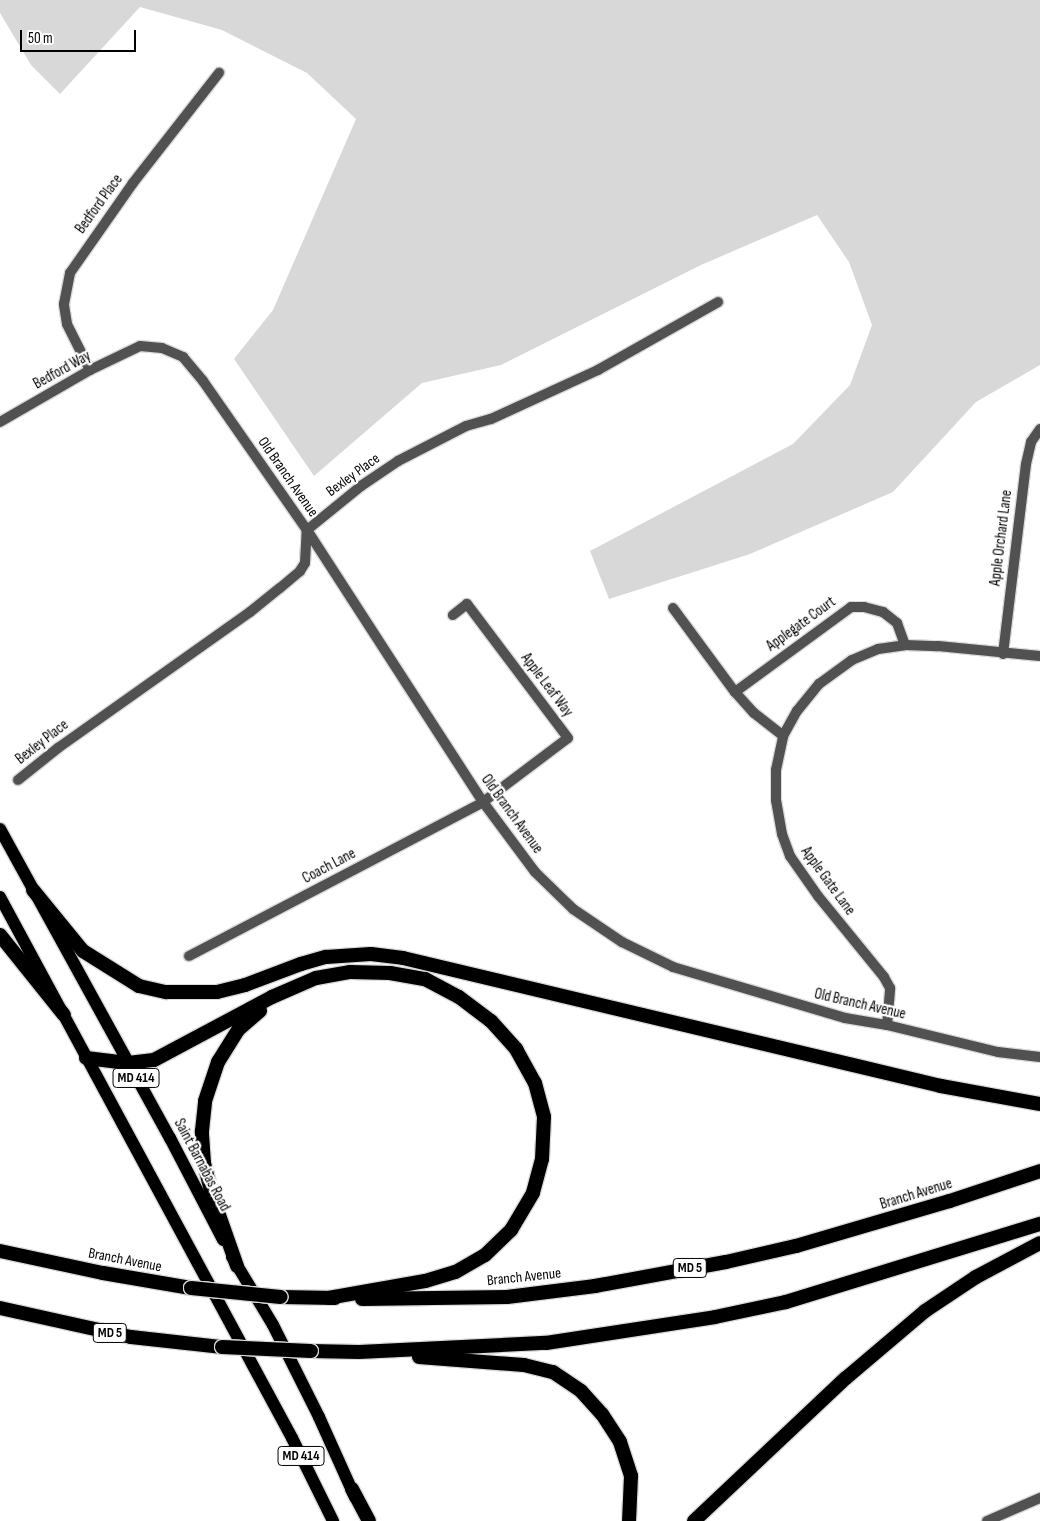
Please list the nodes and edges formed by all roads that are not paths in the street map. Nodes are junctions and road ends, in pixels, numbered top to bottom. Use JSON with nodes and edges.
{"nodes":[{"id":1,"x":219,"y":73,"type":"dead end"},
{"id":2,"x":718,"y":302,"type":"dead end"},
{"id":3,"x":140,"y":346,"type":"joint"},
{"id":4,"x":90,"y":370,"type":"junction"},
{"id":5,"x":0,"y":422,"type":"edge"},
{"id":6,"x":1040,"y":429,"type":"edge"},
{"id":7,"x":308,"y":530,"type":"junction"},
{"id":8,"x":672,"y":608,"type":"dead end"},
{"id":9,"x":453,"y":615,"type":"dead end"},
{"id":10,"x":905,"y":644,"type":"junction"},
{"id":11,"x":1003,"y":654,"type":"junction"},
{"id":12,"x":1040,"y":656,"type":"edge"},
{"id":13,"x":735,"y":692,"type":"junction"},
{"id":14,"x":783,"y":736,"type":"junction"},
{"id":15,"x":18,"y":780,"type":"dead end"},
{"id":16,"x":483,"y":802,"type":"junction"},
{"id":17,"x":0,"y":829,"type":"edge"},
{"id":18,"x":33,"y":890,"type":"junction"},
{"id":19,"x":0,"y":897,"type":"edge"},
{"id":20,"x":0,"y":935,"type":"edge"},
{"id":21,"x":189,"y":956,"type":"dead end"},
{"id":22,"x":288,"y":990,"type":"junction"},
{"id":23,"x":64,"y":1015,"type":"junction"},
{"id":24,"x":887,"y":1025,"type":"junction"},
{"id":25,"x":1040,"y":1057,"type":"edge"},
{"id":26,"x":86,"y":1058,"type":"junction"},
{"id":27,"x":128,"y":1063,"type":"junction"},
{"id":28,"x":1040,"y":1104,"type":"edge"},
{"id":29,"x":1040,"y":1171,"type":"edge"},
{"id":30,"x":1040,"y":1224,"type":"edge"},
{"id":31,"x":0,"y":1241,"type":"edge"},
{"id":32,"x":1040,"y":1244,"type":"edge"},
{"id":33,"x":0,"y":1250,"type":"edge"},
{"id":34,"x":26,"y":1256,"type":"junction"},
{"id":35,"x":237,"y":1266,"type":"junction"},
{"id":36,"x":328,"y":1298,"type":"junction"},
{"id":37,"x":0,"y":1308,"type":"edge"},
{"id":38,"x":359,"y":1352,"type":"junction"},
{"id":39,"x":352,"y":1488,"type":"junction"},
{"id":40,"x":1040,"y":1498,"type":"edge"},
{"id":41,"x":333,"y":1521,"type":"edge"},
{"id":42,"x":363,"y":1521,"type":"edge"},
{"id":43,"x":369,"y":1521,"type":"edge"},
{"id":44,"x":629,"y":1521,"type":"edge"},
{"id":45,"x":694,"y":1521,"type":"edge"},
{"id":46,"x":987,"y":1521,"type":"edge"}],
"edges":[{"from":1,"to":4,"type":"street","name":"Bedford Place"},
{"from":2,"to":7,"type":"street","name":"Bexley Place"},
{"from":3,"to":4,"type":"street","name":"Bedford Way"},
{"from":3,"to":7,"type":"street","name":"Old Branch Avenue"},
{"from":4,"to":5,"type":"street","name":"Bedford Way"},
{"from":6,"to":11,"type":"street","name":"Apple Orchard Lane"},
{"from":7,"to":15,"type":"street","name":"Bexley Place"},
{"from":7,"to":16,"type":"street","name":"Old Branch Avenue"},
{"from":8,"to":13,"type":"street"},
{"from":9,"to":16,"type":"street","name":"Apple Leaf Way"},
{"from":10,"to":11,"type":"street","name":"Apple Gate Lane"},
{"from":10,"to":13,"type":"street","name":"Applegate Court"},
{"from":10,"to":14,"type":"street","name":"Apple Gate Lane"},
{"from":11,"to":12,"type":"street","name":"Apple Gate Lane"},
{"from":13,"to":14,"type":"street"},
{"from":14,"to":24,"type":"street","name":"Apple Gate Lane"},
{"from":16,"to":21,"type":"street","name":"Coach Lane"},
{"from":16,"to":24,"type":"street","name":"Old Branch Avenue"},
{"from":17,"to":18,"type":"main road","name":"Saint Barnabas Road","number":"MD 414"},
{"from":18,"to":27,"type":"main road","name":"Saint Barnabas Road","number":"MD 414"},
{"from":18,"to":28,"type":"highway"},
{"from":19,"to":23,"type":"main road","number":"MD 414"},
{"from":20,"to":23,"type":"highway"},
{"from":22,"to":27,"type":"highway"},
{"from":22,"to":35,"type":"highway"},
{"from":22,"to":36,"type":"highway"},
{"from":23,"to":26,"type":"main road","number":"MD 414"},
{"from":24,"to":25,"type":"street","name":"Old Branch Avenue"},
{"from":26,"to":27,"type":"highway"},
{"from":26,"to":41,"type":"main road","number":"MD 414"},
{"from":27,"to":35,"type":"main road","name":"Saint Barnabas Road","number":"MD 414"},
{"from":29,"to":36,"type":"highway","name":"Branch Avenue","number":"MD 5"},
{"from":30,"to":38,"type":"highway","number":"MD 5"},
{"from":31,"to":34,"type":"highway"},
{"from":32,"to":45,"type":"highway"},
{"from":33,"to":34,"type":"highway","name":"Branch Avenue","number":"MD 5"},
{"from":34,"to":36,"type":"highway","name":"Branch Avenue","number":"MD 5","bridge":true},
{"from":35,"to":39,"type":"main road","name":"Saint Barnabas Road","number":"MD 414"},
{"from":37,"to":38,"type":"highway","number":"MD 5","bridge":true},
{"from":38,"to":44,"type":"highway"},
{"from":39,"to":42,"type":"main road","name":"Saint Barnabas Road","number":"MD 414"},
{"from":39,"to":43,"type":"highway"},
{"from":40,"to":46,"type":"street"}]}
